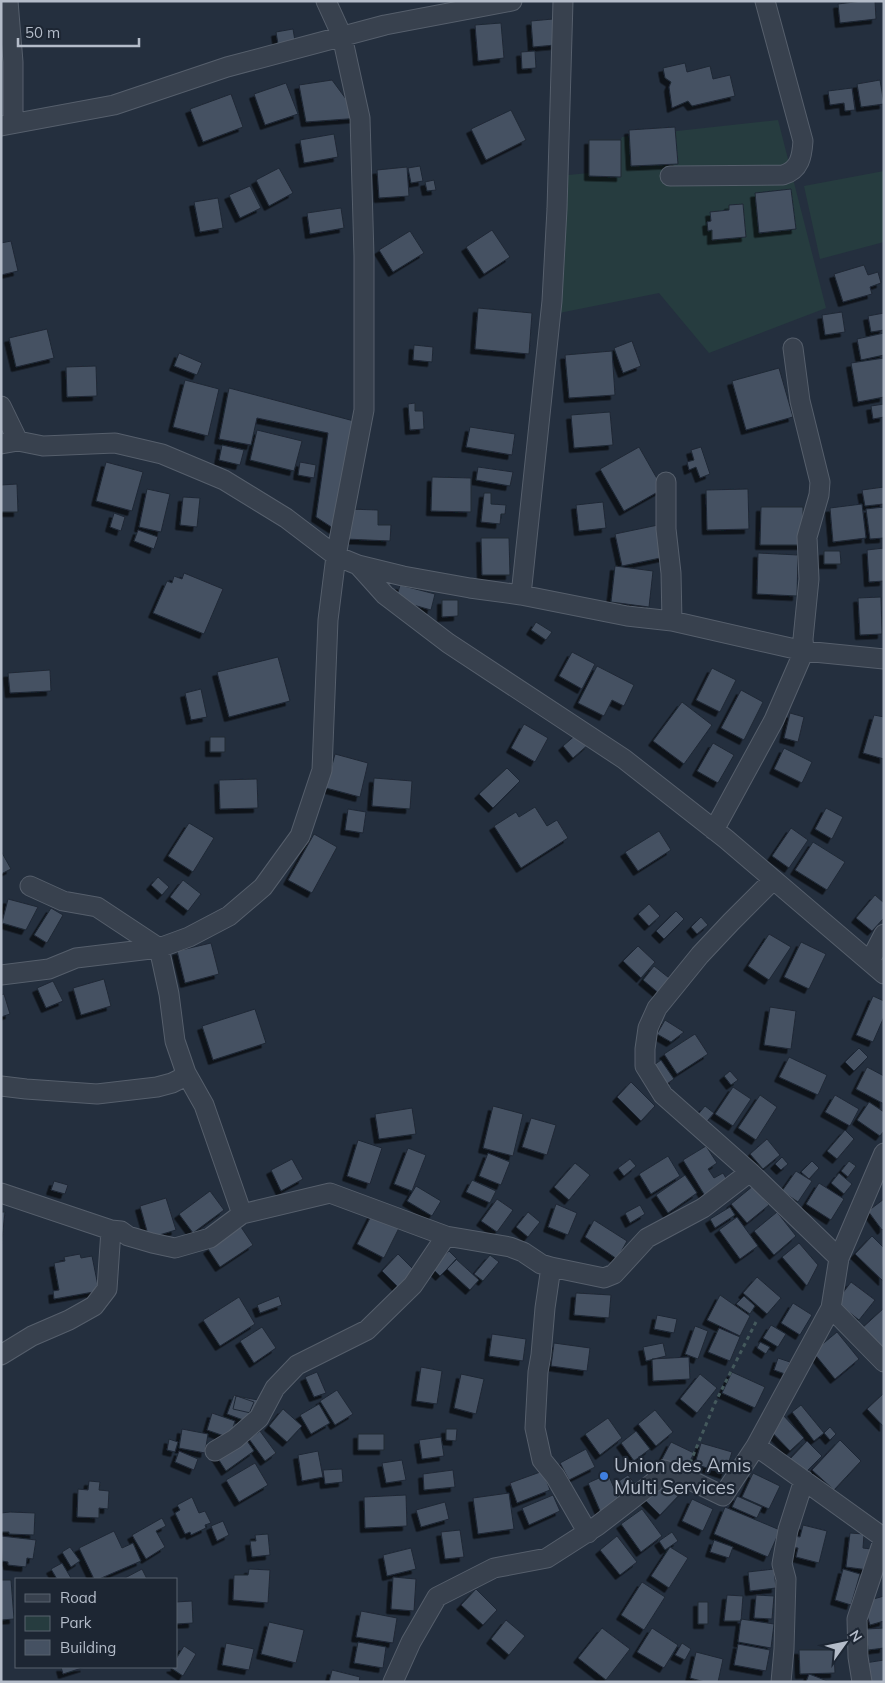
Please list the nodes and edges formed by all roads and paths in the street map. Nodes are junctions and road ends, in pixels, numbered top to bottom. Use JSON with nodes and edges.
{"nodes":[{"id":1,"x":8,"y":1,"type":"edge"},
{"id":2,"x":326,"y":1,"type":"edge"},
{"id":3,"x":512,"y":1,"type":"edge"},
{"id":4,"x":563,"y":1,"type":"edge"},
{"id":5,"x":765,"y":1,"type":"edge"},
{"id":6,"x":342,"y":36,"type":"junction"},
{"id":7,"x":7,"y":124,"type":"edge"},
{"id":8,"x":670,"y":176,"type":"dead end"},
{"id":9,"x":793,"y":348,"type":"dead end"},
{"id":10,"x":1,"y":406,"type":"edge"},
{"id":11,"x":9,"y":443,"type":"edge"},
{"id":12,"x":666,"y":482,"type":"dead end"},
{"id":13,"x":336,"y":556,"type":"junction"},
{"id":14,"x":358,"y":565,"type":"junction"},
{"id":15,"x":521,"y":595,"type":"junction"},
{"id":16,"x":672,"y":621,"type":"junction"},
{"id":17,"x":804,"y":651,"type":"junction"},
{"id":18,"x":884,"y":659,"type":"edge"},
{"id":19,"x":714,"y":830,"type":"junction"},
{"id":20,"x":773,"y":880,"type":"junction"},
{"id":21,"x":30,"y":886,"type":"dead end"},
{"id":22,"x":884,"y":934,"type":"edge"},
{"id":23,"x":159,"y":948,"type":"junction"},
{"id":24,"x":870,"y":961,"type":"junction"},
{"id":25,"x":884,"y":974,"type":"edge"},
{"id":26,"x":1,"y":975,"type":"edge"},
{"id":27,"x":186,"y":1073,"type":"junction"},
{"id":28,"x":1,"y":1086,"type":"edge"},
{"id":29,"x":882,"y":1164,"type":"edge"},
{"id":30,"x":750,"y":1172,"type":"junction"},
{"id":31,"x":1,"y":1192,"type":"edge"},
{"id":32,"x":242,"y":1214,"type":"junction"},
{"id":33,"x":111,"y":1230,"type":"junction"},
{"id":34,"x":446,"y":1236,"type":"junction"},
{"id":35,"x":839,"y":1258,"type":"junction"},
{"id":36,"x":551,"y":1267,"type":"junction"},
{"id":37,"x":832,"y":1308,"type":"junction"},
{"id":38,"x":756,"y":1322,"type":"dead end"},
{"id":39,"x":1,"y":1355,"type":"edge"},
{"id":40,"x":884,"y":1362,"type":"edge"},
{"id":41,"x":756,"y":1446,"type":"junction"},
{"id":42,"x":215,"y":1451,"type":"dead end"},
{"id":43,"x":684,"y":1477,"type":"junction"},
{"id":44,"x":804,"y":1480,"type":"junction"},
{"id":45,"x":588,"y":1533,"type":"junction"},
{"id":46,"x":884,"y":1538,"type":"edge"},
{"id":47,"x":393,"y":1682,"type":"edge"},
{"id":48,"x":781,"y":1682,"type":"edge"},
{"id":49,"x":862,"y":1682,"type":"edge"}],
"edges":[{"from":1,"to":7,"type":"street"},
{"from":2,"to":6,"type":"street"},
{"from":3,"to":6,"type":"street"},
{"from":4,"to":15,"type":"street"},
{"from":5,"to":8,"type":"street"},
{"from":6,"to":7,"type":"street"},
{"from":6,"to":13,"type":"street"},
{"from":9,"to":17,"type":"street"},
{"from":10,"to":11,"type":"street"},
{"from":11,"to":13,"type":"street"},
{"from":12,"to":16,"type":"street"},
{"from":13,"to":14,"type":"street"},
{"from":13,"to":23,"type":"street"},
{"from":14,"to":15,"type":"street"},
{"from":14,"to":19,"type":"street"},
{"from":15,"to":16,"type":"street"},
{"from":16,"to":17,"type":"street"},
{"from":17,"to":18,"type":"street"},
{"from":17,"to":19,"type":"street"},
{"from":19,"to":20,"type":"street"},
{"from":20,"to":24,"type":"street"},
{"from":20,"to":30,"type":"street"},
{"from":21,"to":23,"type":"street"},
{"from":22,"to":24,"type":"street"},
{"from":23,"to":26,"type":"street"},
{"from":23,"to":27,"type":"street"},
{"from":24,"to":25,"type":"street"},
{"from":27,"to":28,"type":"street"},
{"from":27,"to":32,"type":"street"},
{"from":29,"to":35,"type":"street"},
{"from":30,"to":35,"type":"street"},
{"from":30,"to":36,"type":"street"},
{"from":31,"to":33,"type":"street"},
{"from":32,"to":33,"type":"street"},
{"from":32,"to":34,"type":"street"},
{"from":33,"to":39,"type":"street"},
{"from":34,"to":36,"type":"street"},
{"from":34,"to":42,"type":"street"},
{"from":35,"to":37,"type":"street"},
{"from":36,"to":45,"type":"street"},
{"from":37,"to":40,"type":"street"},
{"from":37,"to":41,"type":"street"},
{"from":38,"to":43,"type":"path"},
{"from":41,"to":43,"type":"street"},
{"from":41,"to":44,"type":"street"},
{"from":43,"to":45,"type":"street"},
{"from":44,"to":46,"type":"street"},
{"from":44,"to":48,"type":"street"},
{"from":45,"to":47,"type":"street"},
{"from":46,"to":49,"type":"street"}]}
